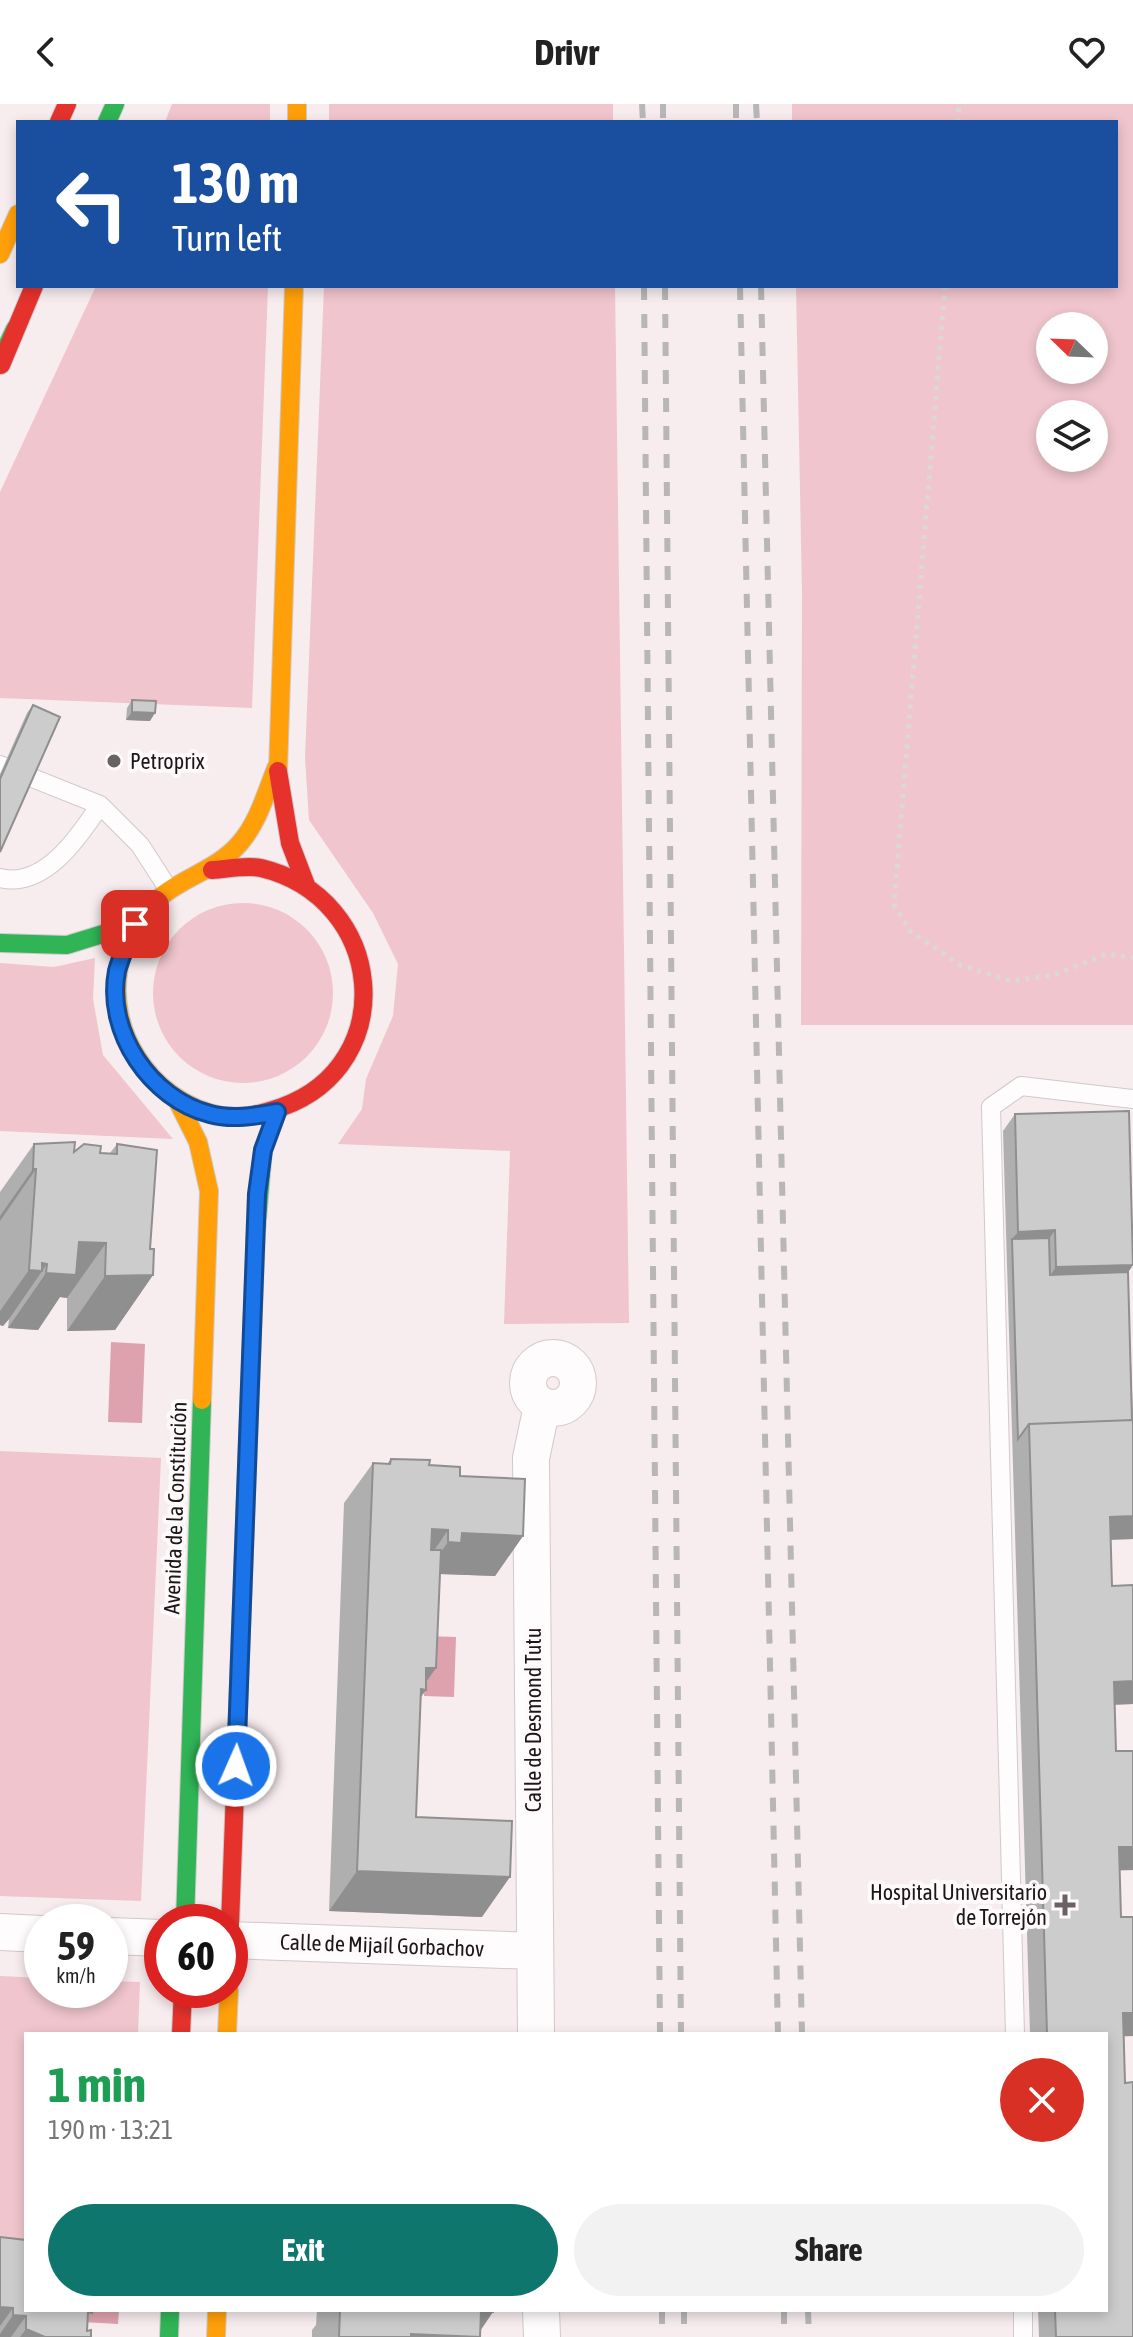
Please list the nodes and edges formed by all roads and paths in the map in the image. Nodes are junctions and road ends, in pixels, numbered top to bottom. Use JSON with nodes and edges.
{"nodes":[{"id":1,"x":16,"y":218,"type":"edge"},
{"id":2,"x":0,"y":254,"type":"edge"},
{"id":3,"x":33,"y":288,"type":"edge"},
{"id":4,"x":294,"y":288,"type":"edge"},
{"id":5,"x":945,"y":288,"type":"edge"},
{"id":6,"x":15,"y":329,"type":"junction"},
{"id":7,"x":0,"y":361,"type":"edge"},
{"id":8,"x":0,"y":369,"type":"edge"},
{"id":9,"x":0,"y":765,"type":"edge"},
{"id":10,"x":277,"y":766,"type":"junction"},
{"id":11,"x":100,"y":805,"type":"junction"},
{"id":12,"x":212,"y":870,"type":"junction"},
{"id":13,"x":0,"y":878,"type":"edge"},
{"id":14,"x":306,"y":885,"type":"junction"},
{"id":15,"x":169,"y":890,"type":"junction"},
{"id":16,"x":135,"y":924,"type":"junction"},
{"id":17,"x":0,"y":943,"type":"edge"},
{"id":18,"x":1133,"y":958,"type":"edge"},
{"id":19,"x":1133,"y":1099,"type":"edge"},
{"id":20,"x":178,"y":1102,"type":"junction"},
{"id":21,"x":277,"y":1112,"type":"junction"},
{"id":22,"x":542,"y":1406,"type":"dead end"},
{"id":23,"x":186,"y":1904,"type":"edge"},
{"id":24,"x":231,"y":1904,"type":"edge"},
{"id":25,"x":0,"y":1932,"type":"edge"},
{"id":26,"x":24,"y":1933,"type":"edge"},
{"id":27,"x":248,"y":1941,"type":"edge"},
{"id":28,"x":534,"y":1951,"type":"junction"},
{"id":29,"x":182,"y":2008,"type":"edge"},
{"id":30,"x":228,"y":2008,"type":"edge"},
{"id":31,"x":181,"y":2032,"type":"edge"},
{"id":32,"x":227,"y":2032,"type":"edge"},
{"id":33,"x":536,"y":2032,"type":"edge"},
{"id":34,"x":1015,"y":2032,"type":"edge"},
{"id":35,"x":170,"y":2312,"type":"edge"},
{"id":36,"x":217,"y":2312,"type":"edge"},
{"id":37,"x":541,"y":2312,"type":"edge"},
{"id":38,"x":1023,"y":2312,"type":"edge"},
{"id":39,"x":169,"y":2337,"type":"edge"},
{"id":40,"x":216,"y":2337,"type":"edge"},
{"id":41,"x":542,"y":2337,"type":"edge"},
{"id":42,"x":1023,"y":2337,"type":"edge"}],
"edges":[{"from":1,"to":2,"type":"main road"},
{"from":3,"to":6,"type":"main road"},
{"from":4,"to":10,"type":"main road"},
{"from":5,"to":18,"type":"path"},
{"from":6,"to":7,"type":"main road"},
{"from":6,"to":8,"type":"main road"},
{"from":9,"to":11,"type":"lane"},
{"from":10,"to":12,"type":"main road"},
{"from":10,"to":14,"type":"main road"},
{"from":11,"to":13,"type":"lane"},
{"from":11,"to":15,"type":"lane"},
{"from":12,"to":14,"type":"main road"},
{"from":12,"to":15,"type":"main road"},
{"from":14,"to":21,"type":"main road"},
{"from":15,"to":16,"type":"main road"},
{"from":16,"to":17,"type":"main road"},
{"from":16,"to":20,"type":"main road"},
{"from":19,"to":34,"type":"lane"},
{"from":20,"to":21,"type":"main road"},
{"from":20,"to":23,"type":"main road","name":"Avenida de la Constitución"},
{"from":21,"to":24,"type":"main road"},
{"from":22,"to":28,"type":"street","name":"Calle de Desmond Tutu"},
{"from":25,"to":26,"type":"street"},
{"from":27,"to":28,"type":"street","name":"Calle de Mijaíl Gorbachov"},
{"from":28,"to":33,"type":"street","name":"Calle de Desmond Tutu"},
{"from":29,"to":31,"type":"main road"},
{"from":30,"to":32,"type":"main road"},
{"from":35,"to":39,"type":"main road"},
{"from":36,"to":40,"type":"main road"},
{"from":37,"to":41,"type":"street"},
{"from":38,"to":42,"type":"lane"}]}
